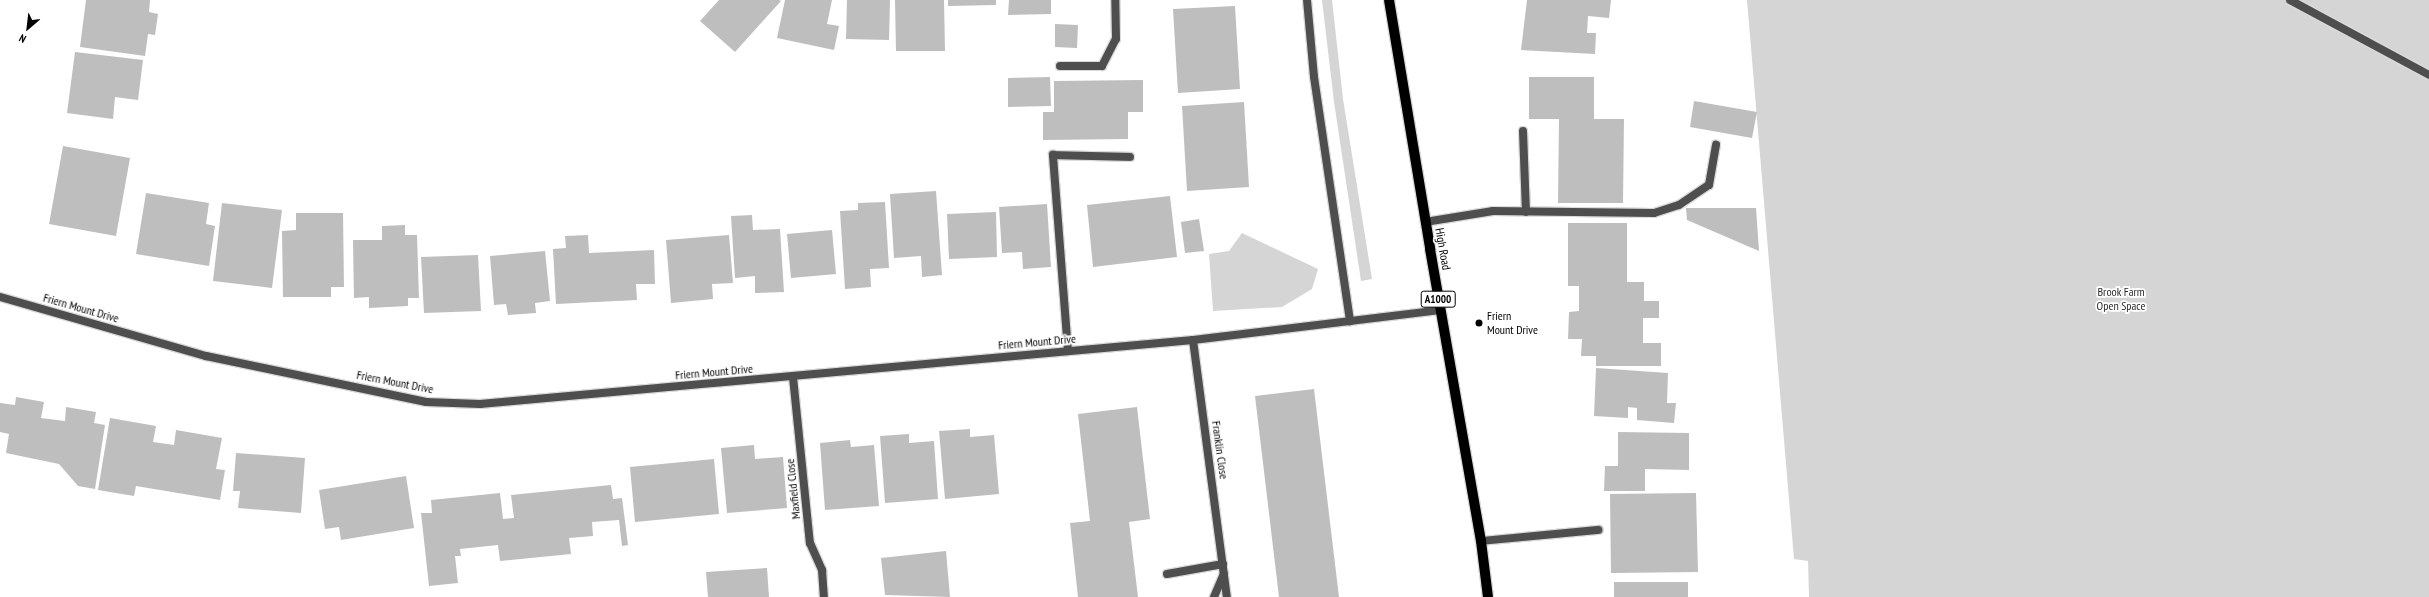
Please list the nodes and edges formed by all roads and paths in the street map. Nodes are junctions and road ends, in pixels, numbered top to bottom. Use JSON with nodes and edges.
{"nodes":[{"id":1,"x":1115,"y":0,"type":"edge"},
{"id":2,"x":1307,"y":0,"type":"edge"},
{"id":3,"x":1389,"y":0,"type":"edge"},
{"id":4,"x":2290,"y":0,"type":"edge"},
{"id":5,"x":1060,"y":66,"type":"dead end"},
{"id":6,"x":2429,"y":74,"type":"edge"},
{"id":7,"x":1523,"y":131,"type":"dead end"},
{"id":8,"x":1716,"y":145,"type":"dead end"},
{"id":9,"x":1130,"y":157,"type":"dead end"},
{"id":10,"x":1526,"y":212,"type":"junction"},
{"id":11,"x":1425,"y":222,"type":"junction"},
{"id":12,"x":0,"y":297,"type":"edge"},
{"id":13,"x":1440,"y":310,"type":"junction"},
{"id":14,"x":1350,"y":321,"type":"junction"},
{"id":15,"x":1193,"y":340,"type":"junction"},
{"id":16,"x":1068,"y":351,"type":"junction"},
{"id":17,"x":793,"y":377,"type":"junction"},
{"id":18,"x":1598,"y":530,"type":"dead end"},
{"id":19,"x":1481,"y":540,"type":"junction"},
{"id":20,"x":1223,"y":564,"type":"junction"},
{"id":21,"x":1167,"y":574,"type":"dead end"},
{"id":22,"x":1224,"y":574,"type":"junction"},
{"id":23,"x":824,"y":597,"type":"edge"},
{"id":24,"x":1214,"y":597,"type":"edge"},
{"id":25,"x":1227,"y":597,"type":"edge"},
{"id":26,"x":1488,"y":597,"type":"edge"}],
"edges":[{"from":1,"to":5,"type":"street"},
{"from":2,"to":14,"type":"street"},
{"from":3,"to":11,"type":"main road","name":"High Road","number":"A1000"},
{"from":4,"to":6,"type":"street"},
{"from":7,"to":10,"type":"street"},
{"from":8,"to":10,"type":"street"},
{"from":9,"to":16,"type":"street"},
{"from":10,"to":11,"type":"street"},
{"from":11,"to":13,"type":"main road","name":"High Road","number":"A1000"},
{"from":12,"to":17,"type":"street","name":"Friern Mount Drive"},
{"from":13,"to":14,"type":"street","name":"Friern Mount Drive"},
{"from":13,"to":19,"type":"main road","name":"High Road","number":"A1000"},
{"from":14,"to":15,"type":"street","name":"Friern Mount Drive"},
{"from":15,"to":16,"type":"street","name":"Friern Mount Drive"},
{"from":15,"to":20,"type":"street","name":"Franklin Close"},
{"from":16,"to":17,"type":"street","name":"Friern Mount Drive"},
{"from":17,"to":23,"type":"street","name":"Maxfield Close"},
{"from":18,"to":19,"type":"street"},
{"from":19,"to":26,"type":"main road","name":"High Road","number":"A1000"},
{"from":20,"to":21,"type":"street"},
{"from":20,"to":22,"type":"street","name":"Franklin Close"},
{"from":22,"to":24,"type":"street"},
{"from":22,"to":25,"type":"street","name":"Franklin Close"}]}
